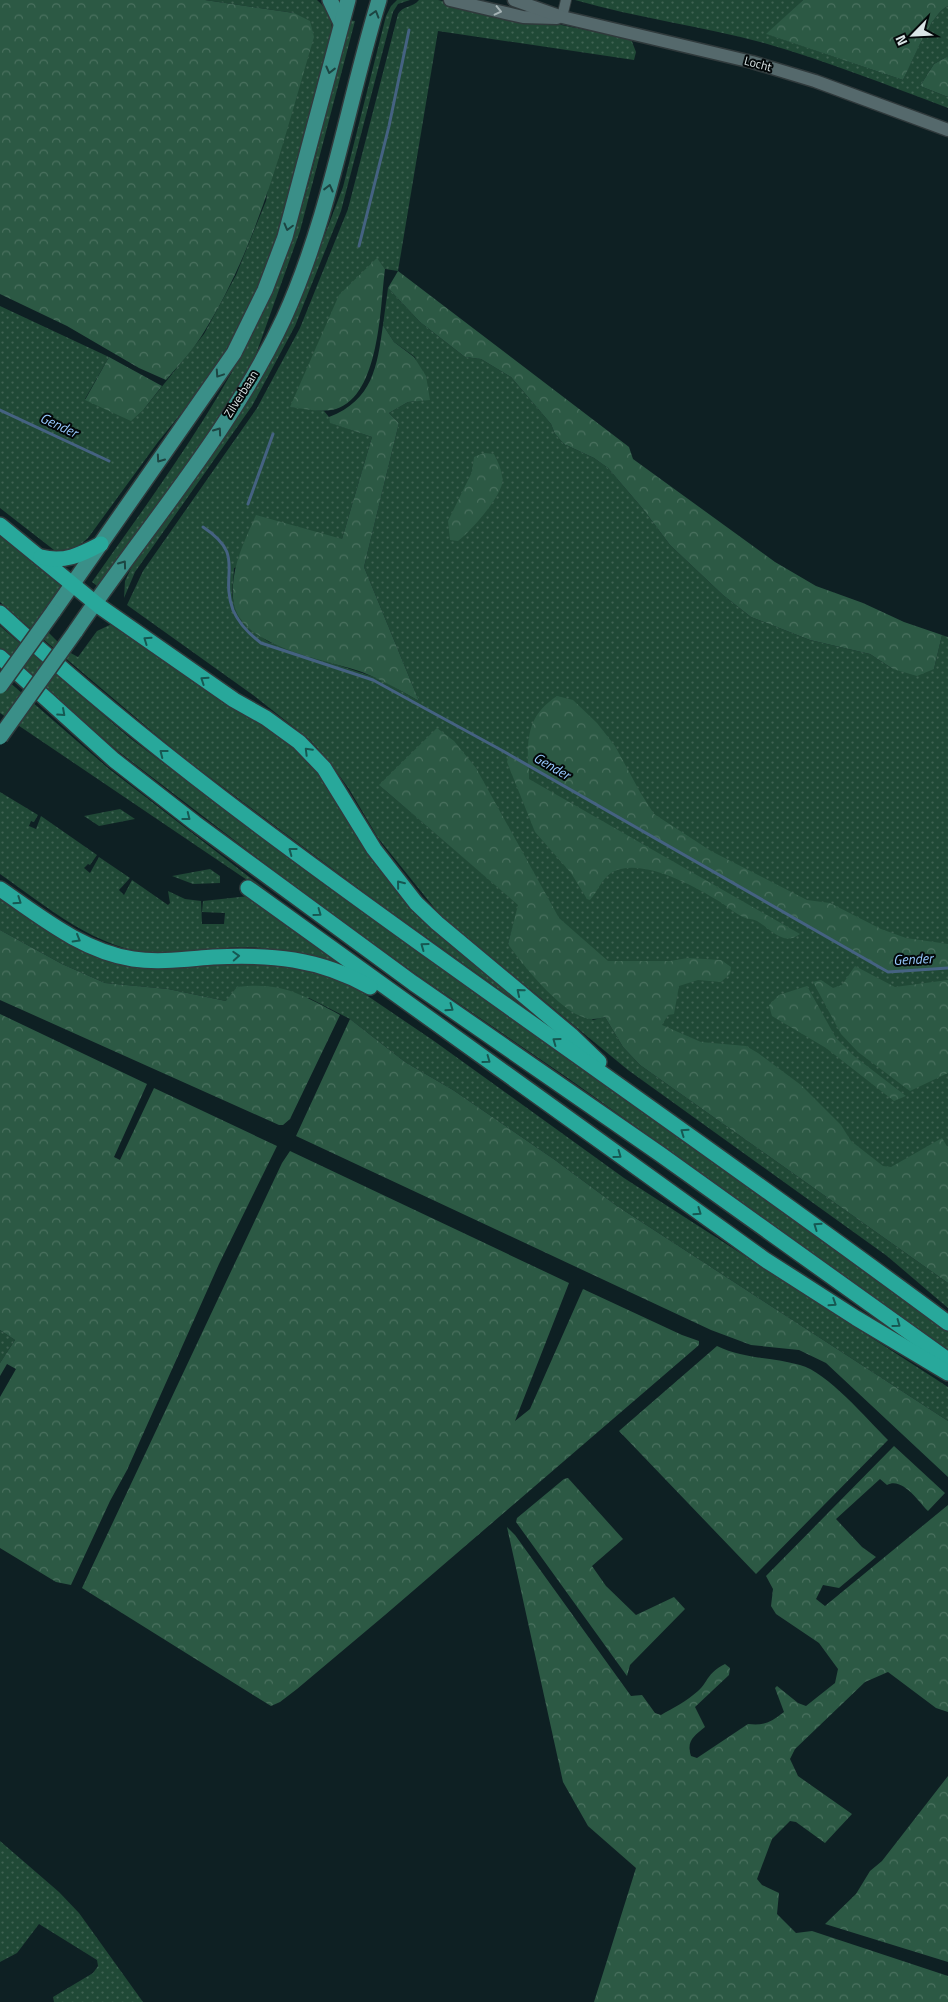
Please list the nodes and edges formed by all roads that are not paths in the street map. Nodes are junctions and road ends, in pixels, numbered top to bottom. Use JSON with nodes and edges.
{"nodes":[{"id":1,"x":330,"y":0,"type":"edge"},
{"id":2,"x":348,"y":0,"type":"edge"},
{"id":3,"x":379,"y":0,"type":"edge"},
{"id":4,"x":450,"y":0,"type":"edge"},
{"id":5,"x":514,"y":0,"type":"edge"},
{"id":6,"x":566,"y":0,"type":"edge"},
{"id":7,"x":562,"y":17,"type":"junction"},
{"id":8,"x":341,"y":23,"type":"junction"},
{"id":9,"x":948,"y":130,"type":"edge"},
{"id":10,"x":0,"y":525,"type":"edge"},
{"id":11,"x":101,"y":544,"type":"junction"},
{"id":12,"x":38,"y":556,"type":"junction"},
{"id":13,"x":72,"y":584,"type":"junction"},
{"id":14,"x":95,"y":603,"type":"junction"},
{"id":15,"x":0,"y":613,"type":"edge"},
{"id":16,"x":0,"y":657,"type":"edge"},
{"id":17,"x":0,"y":686,"type":"edge"},
{"id":18,"x":0,"y":737,"type":"edge"},
{"id":19,"x":248,"y":888,"type":"dead end"},
{"id":20,"x":0,"y":889,"type":"edge"},
{"id":21,"x":433,"y":1021,"type":"junction"},
{"id":22,"x":638,"y":1100,"type":"junction"},
{"id":23,"x":948,"y":1323,"type":"edge"},
{"id":24,"x":948,"y":1360,"type":"edge"},
{"id":25,"x":948,"y":1373,"type":"edge"}],
"edges":[{"from":1,"to":8,"type":"main road"},
{"from":2,"to":8,"type":"main road"},
{"from":14,"to":3,"type":"main road","name":"Zilverbaan","one_way":true},
{"from":4,"to":7,"type":"street","name":"Locht","one_way":true},
{"from":5,"to":7,"type":"street","name":"Locht"},
{"from":6,"to":7,"type":"street"},
{"from":7,"to":9,"type":"street","name":"Locht"},
{"from":8,"to":11,"type":"main road","one_way":true},
{"from":10,"to":12,"type":"highway"},
{"from":11,"to":12,"type":"highway"},
{"from":11,"to":13,"type":"main road"},
{"from":12,"to":13,"type":"highway"},
{"from":13,"to":14,"type":"highway"},
{"from":13,"to":17,"type":"main road","bridge":true},
{"from":14,"to":18,"type":"main road","name":"Zilverbaan","bridge":true},
{"from":22,"to":14,"type":"highway","one_way":true},
{"from":22,"to":15,"type":"highway","one_way":true},
{"from":16,"to":24,"type":"highway","one_way":true},
{"from":19,"to":21,"type":"highway"},
{"from":20,"to":21,"type":"highway","one_way":true},
{"from":21,"to":25,"type":"highway","one_way":true},
{"from":23,"to":22,"type":"highway","one_way":true}]}
